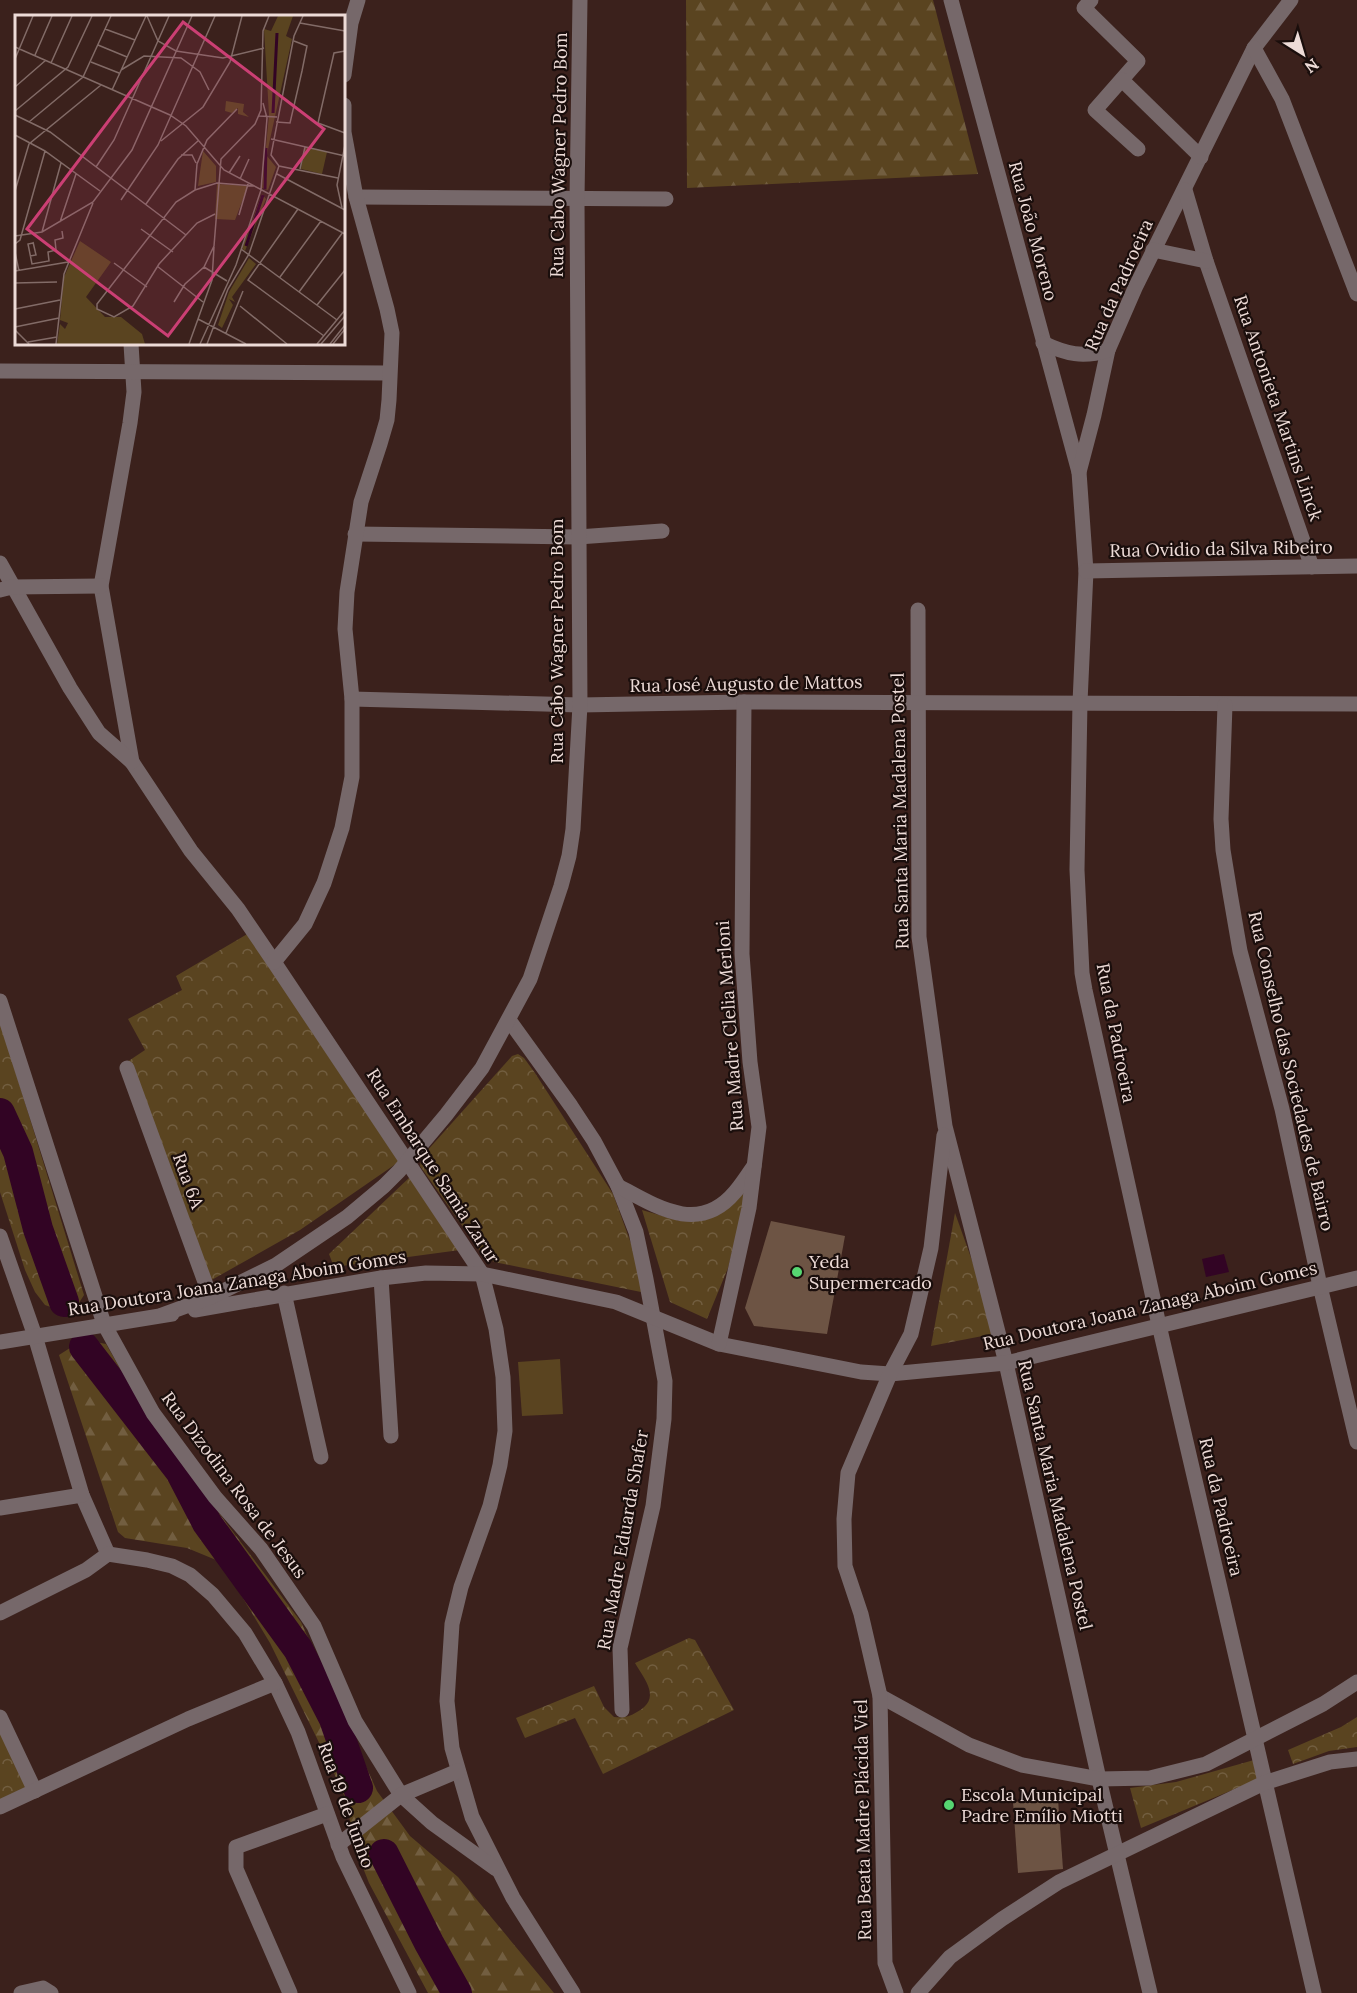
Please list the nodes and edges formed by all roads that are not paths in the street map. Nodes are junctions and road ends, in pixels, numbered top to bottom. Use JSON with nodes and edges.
{"nodes":[{"id":1,"x":358,"y":0,"type":"edge"},
{"id":2,"x":580,"y":0,"type":"edge"},
{"id":3,"x":951,"y":0,"type":"edge"},
{"id":4,"x":1091,"y":0,"type":"edge"},
{"id":5,"x":1291,"y":0,"type":"edge"},
{"id":6,"x":1254,"y":48,"type":"junction"},
{"id":7,"x":345,"y":68,"type":"edge"},
{"id":8,"x":1122,"y":80,"type":"junction"},
{"id":9,"x":345,"y":137,"type":"edge"},
{"id":10,"x":1138,"y":149,"type":"dead end"},
{"id":11,"x":1201,"y":157,"type":"junction"},
{"id":12,"x":1185,"y":189,"type":"junction"},
{"id":13,"x":356,"y":197,"type":"junction"},
{"id":14,"x":577,"y":199,"type":"junction"},
{"id":15,"x":666,"y":199,"type":"dead end"},
{"id":16,"x":1153,"y":250,"type":"junction"},
{"id":17,"x":1206,"y":261,"type":"junction"},
{"id":18,"x":1357,"y":294,"type":"edge"},
{"id":19,"x":1043,"y":343,"type":"junction"},
{"id":20,"x":131,"y":345,"type":"edge"},
{"id":21,"x":1108,"y":350,"type":"junction"},
{"id":22,"x":0,"y":371,"type":"edge"},
{"id":23,"x":134,"y":373,"type":"junction"},
{"id":24,"x":389,"y":373,"type":"junction"},
{"id":25,"x":1079,"y":472,"type":"junction"},
{"id":26,"x":662,"y":531,"type":"dead end"},
{"id":27,"x":355,"y":534,"type":"junction"},
{"id":28,"x":578,"y":537,"type":"junction"},
{"id":29,"x":0,"y":563,"type":"edge"},
{"id":30,"x":1357,"y":566,"type":"edge"},
{"id":31,"x":1312,"y":567,"type":"junction"},
{"id":32,"x":1086,"y":571,"type":"junction"},
{"id":33,"x":101,"y":586,"type":"junction"},
{"id":34,"x":6,"y":588,"type":"edge"},
{"id":35,"x":918,"y":610,"type":"dead end"},
{"id":36,"x":352,"y":699,"type":"junction"},
{"id":37,"x":744,"y":702,"type":"junction"},
{"id":38,"x":917,"y":702,"type":"junction"},
{"id":39,"x":1080,"y":702,"type":"junction"},
{"id":40,"x":1357,"y":704,"type":"edge"},
{"id":41,"x":580,"y":705,"type":"junction"},
{"id":42,"x":1224,"y":705,"type":"junction"},
{"id":43,"x":134,"y":766,"type":"junction"},
{"id":44,"x":274,"y":962,"type":"junction"},
{"id":45,"x":0,"y":1001,"type":"edge"},
{"id":46,"x":509,"y":1020,"type":"junction"},
{"id":47,"x":127,"y":1068,"type":"dead end"},
{"id":48,"x":945,"y":1126,"type":"junction"},
{"id":49,"x":408,"y":1161,"type":"junction"},
{"id":50,"x":756,"y":1163,"type":"junction"},
{"id":51,"x":618,"y":1186,"type":"junction"},
{"id":52,"x":0,"y":1236,"type":"edge"},
{"id":53,"x":482,"y":1274,"type":"junction"},
{"id":54,"x":381,"y":1278,"type":"junction"},
{"id":55,"x":1357,"y":1278,"type":"edge"},
{"id":56,"x":1320,"y":1286,"type":"junction"},
{"id":57,"x":284,"y":1293,"type":"junction"},
{"id":58,"x":212,"y":1302,"type":"junction"},
{"id":59,"x":652,"y":1316,"type":"junction"},
{"id":60,"x":104,"y":1324,"type":"junction"},
{"id":61,"x":1159,"y":1325,"type":"junction"},
{"id":62,"x":35,"y":1336,"type":"junction"},
{"id":63,"x":0,"y":1342,"type":"edge"},
{"id":64,"x":719,"y":1344,"type":"junction"},
{"id":65,"x":1006,"y":1363,"type":"junction"},
{"id":66,"x":890,"y":1374,"type":"junction"},
{"id":67,"x":391,"y":1436,"type":"dead end"},
{"id":68,"x":1357,"y":1442,"type":"edge"},
{"id":69,"x":321,"y":1457,"type":"dead end"},
{"id":70,"x":82,"y":1495,"type":"junction"},
{"id":71,"x":0,"y":1508,"type":"edge"},
{"id":72,"x":108,"y":1554,"type":"junction"},
{"id":73,"x":0,"y":1613,"type":"edge"},
{"id":74,"x":1357,"y":1682,"type":"edge"},
{"id":75,"x":275,"y":1683,"type":"junction"},
{"id":76,"x":880,"y":1696,"type":"junction"},
{"id":77,"x":622,"y":1710,"type":"dead end"},
{"id":78,"x":0,"y":1717,"type":"edge"},
{"id":79,"x":1254,"y":1738,"type":"junction"},
{"id":80,"x":1357,"y":1759,"type":"edge"},
{"id":81,"x":458,"y":1771,"type":"junction"},
{"id":82,"x":1099,"y":1779,"type":"junction"},
{"id":83,"x":1264,"y":1783,"type":"junction"},
{"id":84,"x":35,"y":1791,"type":"junction"},
{"id":85,"x":401,"y":1795,"type":"junction"},
{"id":86,"x":0,"y":1807,"type":"edge"},
{"id":87,"x":327,"y":1814,"type":"junction"},
{"id":88,"x":338,"y":1845,"type":"junction"},
{"id":89,"x":1118,"y":1853,"type":"junction"},
{"id":90,"x":499,"y":1871,"type":"junction"},
{"id":91,"x":21,"y":1993,"type":"edge"},
{"id":92,"x":51,"y":1993,"type":"edge"},
{"id":93,"x":290,"y":1993,"type":"edge"},
{"id":94,"x":409,"y":1993,"type":"edge"},
{"id":95,"x":573,"y":1993,"type":"edge"},
{"id":96,"x":896,"y":1993,"type":"edge"},
{"id":97,"x":918,"y":1993,"type":"edge"},
{"id":98,"x":1150,"y":1993,"type":"edge"},
{"id":99,"x":1314,"y":1993,"type":"edge"}],
"edges":[{"from":1,"to":7,"type":"street"},
{"from":2,"to":14,"type":"street","name":"Rua Cabo Wagner Pedro Bom"},
{"from":3,"to":19,"type":"street","name":"Rua João Moreno"},
{"from":4,"to":8,"type":"street"},
{"from":5,"to":6,"type":"street","name":"Rua da Padroeira"},
{"from":6,"to":11,"type":"street","name":"Rua da Padroeira"},
{"from":6,"to":18,"type":"street"},
{"from":8,"to":10,"type":"street"},
{"from":8,"to":11,"type":"street"},
{"from":9,"to":13,"type":"street"},
{"from":11,"to":12,"type":"street","name":"Rua da Padroeira"},
{"from":12,"to":16,"type":"street","name":"Rua da Padroeira"},
{"from":12,"to":17,"type":"street","name":"Rua Antonieta Martins Linck"},
{"from":13,"to":14,"type":"street"},
{"from":13,"to":24,"type":"street"},
{"from":14,"to":15,"type":"street"},
{"from":14,"to":28,"type":"street","name":"Rua Cabo Wagner Pedro Bom"},
{"from":16,"to":17,"type":"street"},
{"from":16,"to":21,"type":"street","name":"Rua da Padroeira"},
{"from":17,"to":31,"type":"street","name":"Rua Antonieta Martins Linck"},
{"from":19,"to":21,"type":"street"},
{"from":19,"to":25,"type":"street","name":"Rua João Moreno"},
{"from":20,"to":23,"type":"street"},
{"from":21,"to":25,"type":"street","name":"Rua da Padroeira"},
{"from":22,"to":23,"type":"street"},
{"from":23,"to":24,"type":"street"},
{"from":23,"to":33,"type":"street"},
{"from":24,"to":27,"type":"street"},
{"from":25,"to":32,"type":"street","name":"Rua da Padroeira"},
{"from":26,"to":28,"type":"street"},
{"from":27,"to":28,"type":"street"},
{"from":27,"to":36,"type":"street"},
{"from":28,"to":41,"type":"street","name":"Rua Cabo Wagner Pedro Bom"},
{"from":29,"to":34,"type":"street"},
{"from":30,"to":31,"type":"street","name":"Rua Ovidio da Silva Ribeiro"},
{"from":31,"to":32,"type":"street","name":"Rua Ovidio da Silva Ribeiro"},
{"from":32,"to":39,"type":"street","name":"Rua da Padroeira"},
{"from":33,"to":34,"type":"street"},
{"from":33,"to":43,"type":"street"},
{"from":34,"to":43,"type":"street"},
{"from":35,"to":38,"type":"street","name":"Rua Santa Maria Madalena Postel"},
{"from":36,"to":41,"type":"street","name":"Rua José Augusto de Mattos"},
{"from":36,"to":44,"type":"street"},
{"from":37,"to":38,"type":"street","name":"Rua José Augusto de Mattos"},
{"from":37,"to":41,"type":"street","name":"Rua José Augusto de Mattos"},
{"from":37,"to":50,"type":"street","name":"Rua Madre Clelia Merloni"},
{"from":38,"to":39,"type":"street","name":"Rua José Augusto de Mattos"},
{"from":38,"to":48,"type":"street","name":"Rua Santa Maria Madalena Postel"},
{"from":39,"to":42,"type":"street","name":"Rua José Augusto de Mattos"},
{"from":39,"to":61,"type":"street","name":"Rua da Padroeira"},
{"from":40,"to":42,"type":"street","name":"Rua José Augusto de Mattos"},
{"from":41,"to":46,"type":"street","name":"Rua Cabo Wagner Pedro Bom"},
{"from":42,"to":56,"type":"street","name":"Rua Conselho das Sociedades de Bairro"},
{"from":43,"to":44,"type":"street","name":"Rua Embarque Samia Zarur"},
{"from":44,"to":49,"type":"street","name":"Rua Embarque Samia Zarur"},
{"from":45,"to":60,"type":"street","name":"Rua Dizodina Rosa de Jesus"},
{"from":46,"to":49,"type":"street","name":"Rua Cabo Wagner Pedro Bom"},
{"from":46,"to":51,"type":"street","name":"Rua Madre Eduarda Shafer"},
{"from":47,"to":58,"type":"street","name":"Rua 6A"},
{"from":48,"to":65,"type":"street","name":"Rua Santa Maria Madalena Postel"},
{"from":48,"to":66,"type":"street","name":"Rua Beata Madre Plácida Viel"},
{"from":49,"to":53,"type":"street","name":"Rua Embarque Samia Zarur"},
{"from":49,"to":58,"type":"street","name":"Rua Cabo Wagner Pedro Bom"},
{"from":50,"to":51,"type":"street"},
{"from":50,"to":64,"type":"street","name":"Rua Madre Clelia Merloni"},
{"from":51,"to":59,"type":"street","name":"Rua Madre Eduarda Shafer"},
{"from":52,"to":62,"type":"street"},
{"from":53,"to":54,"type":"street","name":"Rua Doutora Joana Zanaga Aboim Gomes"},
{"from":53,"to":59,"type":"street","name":"Rua Doutora Joana Zanaga Aboim Gomes"},
{"from":53,"to":81,"type":"street","name":"Rua Embarque Samia Zarur"},
{"from":54,"to":57,"type":"street","name":"Rua Doutora Joana Zanaga Aboim Gomes"},
{"from":54,"to":67,"type":"street"},
{"from":55,"to":56,"type":"street","name":"Rua Doutora Joana Zanaga Aboim Gomes"},
{"from":56,"to":61,"type":"street","name":"Rua Doutora Joana Zanaga Aboim Gomes"},
{"from":56,"to":68,"type":"street","name":"Rua Conselho das Sociedades de Bairro"},
{"from":57,"to":58,"type":"street","name":"Rua Doutora Joana Zanaga Aboim Gomes"},
{"from":57,"to":69,"type":"street"},
{"from":58,"to":60,"type":"street","name":"Rua Doutora Joana Zanaga Aboim Gomes"},
{"from":59,"to":64,"type":"street","name":"Rua Doutora Joana Zanaga Aboim Gomes"},
{"from":59,"to":77,"type":"street","name":"Rua Madre Eduarda Shafer"},
{"from":60,"to":62,"type":"street","name":"Rua Doutora Joana Zanaga Aboim Gomes"},
{"from":60,"to":85,"type":"street","name":"Rua Dizodina Rosa de Jesus"},
{"from":61,"to":65,"type":"street","name":"Rua Doutora Joana Zanaga Aboim Gomes"},
{"from":61,"to":79,"type":"street","name":"Rua da Padroeira"},
{"from":62,"to":63,"type":"street","name":"Rua Doutora Joana Zanaga Aboim Gomes"},
{"from":62,"to":70,"type":"street"},
{"from":64,"to":66,"type":"street","name":"Rua Doutora Joana Zanaga Aboim Gomes"},
{"from":65,"to":66,"type":"street","name":"Rua Doutora Joana Zanaga Aboim Gomes"},
{"from":65,"to":82,"type":"street","name":"Rua Santa Maria Madalena Postel"},
{"from":66,"to":76,"type":"street","name":"Rua Beata Madre Plácida Viel"},
{"from":70,"to":71,"type":"street"},
{"from":70,"to":72,"type":"street"},
{"from":72,"to":73,"type":"street"},
{"from":72,"to":75,"type":"street","name":"Rua 19 de Junho"},
{"from":74,"to":79,"type":"street"},
{"from":75,"to":84,"type":"street"},
{"from":75,"to":87,"type":"street","name":"Rua 19 de Junho"},
{"from":76,"to":82,"type":"street"},
{"from":76,"to":96,"type":"street","name":"Rua Beata Madre Plácida Viel"},
{"from":78,"to":84,"type":"street"},
{"from":79,"to":82,"type":"street"},
{"from":79,"to":83,"type":"street","name":"Rua da Padroeira"},
{"from":80,"to":83,"type":"street"},
{"from":81,"to":85,"type":"street"},
{"from":81,"to":90,"type":"street","name":"Rua Embarque Samia Zarur"},
{"from":82,"to":89,"type":"street","name":"Rua Santa Maria Madalena Postel"},
{"from":83,"to":89,"type":"street"},
{"from":83,"to":99,"type":"street","name":"Rua da Padroeira"},
{"from":84,"to":86,"type":"street"},
{"from":85,"to":88,"type":"street"},
{"from":85,"to":90,"type":"street","name":"Rua Dizodina Rosa de Jesus"},
{"from":87,"to":88,"type":"street","name":"Rua 19 de Junho"},
{"from":87,"to":93,"type":"street"},
{"from":88,"to":94,"type":"street","name":"Rua 19 de Junho"},
{"from":89,"to":97,"type":"street"},
{"from":89,"to":98,"type":"street","name":"Rua Santa Maria Madalena Postel"},
{"from":90,"to":95,"type":"street","name":"Rua Embarque Samia Zarur"},
{"from":91,"to":92,"type":"street"}]}
